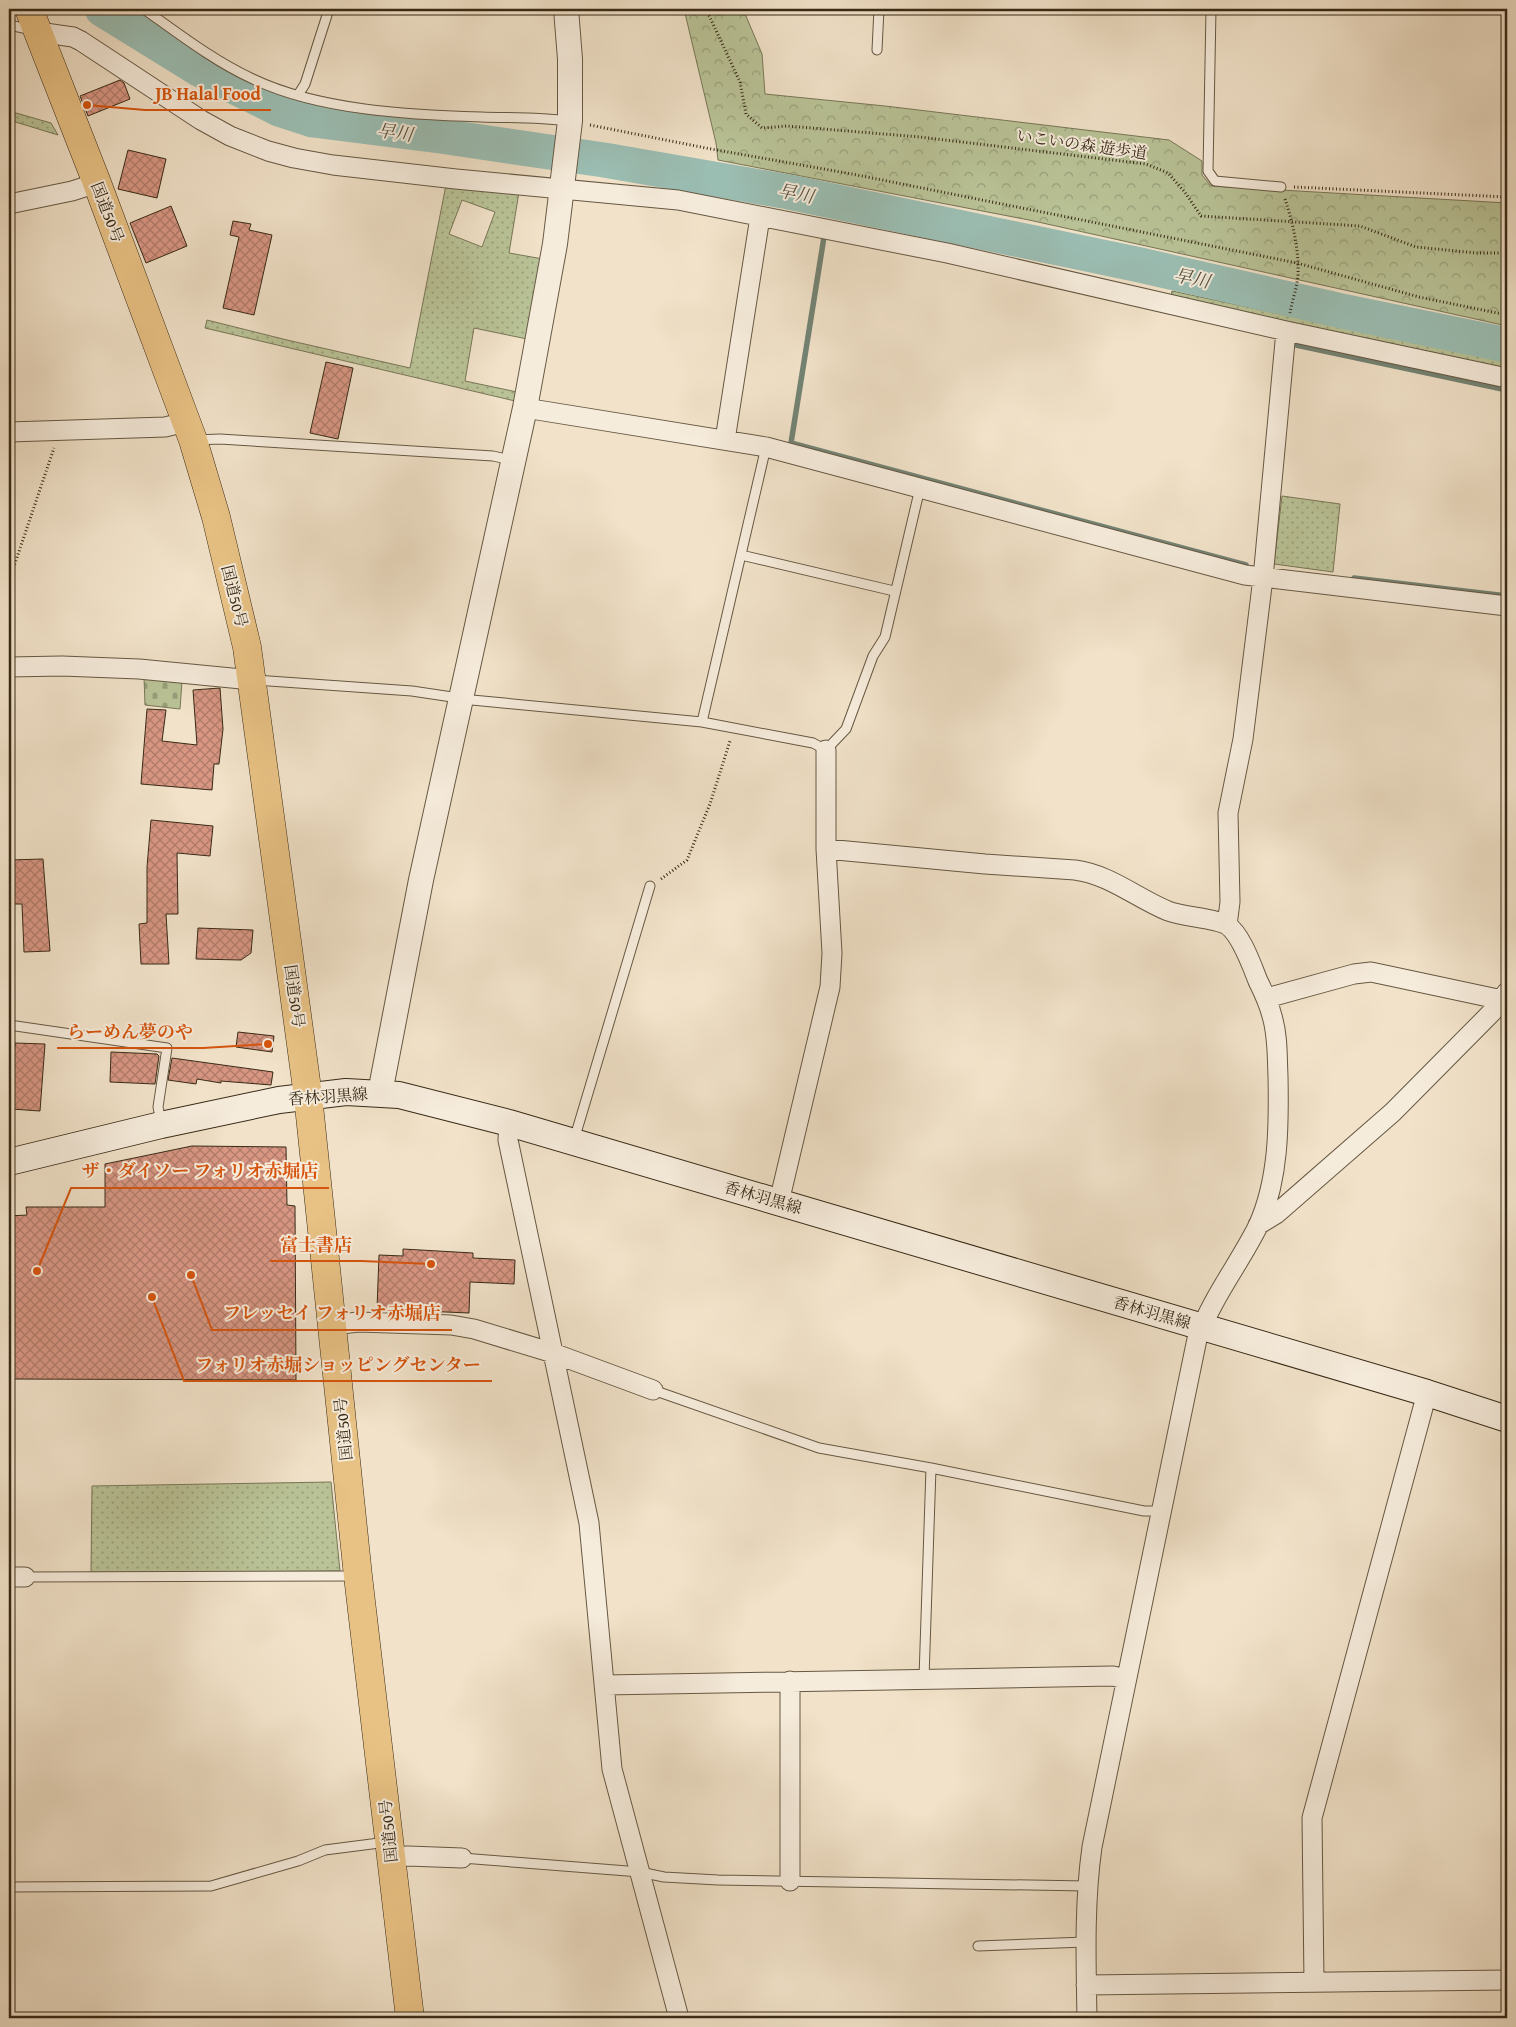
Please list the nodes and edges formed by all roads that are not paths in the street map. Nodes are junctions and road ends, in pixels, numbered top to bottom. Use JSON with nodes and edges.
{"nodes":[{"id":1,"x":144,"y":9,"type":"edge"},
{"id":2,"x":329,"y":9,"type":"edge"},
{"id":3,"x":566,"y":9,"type":"edge"},
{"id":4,"x":879,"y":9,"type":"edge"},
{"id":5,"x":1211,"y":9,"type":"edge"},
{"id":6,"x":27,"y":22,"type":"edge"},
{"id":7,"x":877,"y":50,"type":"dead end"},
{"id":8,"x":298,"y":95,"type":"junction"},
{"id":9,"x":569,"y":126,"type":"junction"},
{"id":10,"x":97,"y":183,"type":"junction"},
{"id":11,"x":563,"y":185,"type":"junction"},
{"id":12,"x":1281,"y":187,"type":"road end"},
{"id":13,"x":9,"y":204,"type":"edge"},
{"id":14,"x":760,"y":218,"type":"junction"},
{"id":15,"x":1288,"y":324,"type":"junction"},
{"id":16,"x":1507,"y":378,"type":"edge"},
{"id":17,"x":525,"y":408,"type":"junction"},
{"id":18,"x":189,"y":431,"type":"junction"},
{"id":19,"x":9,"y":432,"type":"edge"},
{"id":20,"x":725,"y":440,"type":"junction"},
{"id":21,"x":766,"y":447,"type":"junction"},
{"id":22,"x":512,"y":460,"type":"junction"},
{"id":23,"x":920,"y":488,"type":"junction"},
{"id":24,"x":741,"y":555,"type":"junction"},
{"id":25,"x":1263,"y":578,"type":"junction"},
{"id":26,"x":894,"y":591,"type":"junction"},
{"id":27,"x":1507,"y":606,"type":"edge"},
{"id":28,"x":9,"y":667,"type":"edge"},
{"id":29,"x":252,"y":680,"type":"junction"},
{"id":30,"x":461,"y":698,"type":"junction"},
{"id":31,"x":702,"y":722,"type":"junction"},
{"id":32,"x":826,"y":750,"type":"junction"},
{"id":33,"x":826,"y":849,"type":"junction"},
{"id":34,"x":650,"y":886,"type":"road end"},
{"id":35,"x":1227,"y":925,"type":"junction"},
{"id":36,"x":1266,"y":998,"type":"junction"},
{"id":37,"x":1505,"y":998,"type":"edge"},
{"id":38,"x":9,"y":1026,"type":"edge"},
{"id":39,"x":380,"y":1093,"type":"junction"},
{"id":40,"x":308,"y":1096,"type":"junction"},
{"id":41,"x":509,"y":1123,"type":"junction"},
{"id":42,"x":161,"y":1125,"type":"junction"},
{"id":43,"x":573,"y":1142,"type":"junction"},
{"id":44,"x":9,"y":1162,"type":"edge"},
{"id":45,"x":779,"y":1202,"type":"junction"},
{"id":46,"x":1258,"y":1225,"type":"junction"},
{"id":47,"x":332,"y":1325,"type":"junction"},
{"id":48,"x":1201,"y":1327,"type":"junction"},
{"id":49,"x":553,"y":1353,"type":"junction"},
{"id":50,"x":653,"y":1390,"type":"joint"},
{"id":51,"x":1427,"y":1393,"type":"junction"},
{"id":52,"x":1507,"y":1419,"type":"edge"},
{"id":53,"x":931,"y":1468,"type":"junction"},
{"id":54,"x":1161,"y":1510,"type":"junction"},
{"id":55,"x":358,"y":1576,"type":"junction"},
{"id":56,"x":17,"y":1577,"type":"edge"},
{"id":57,"x":924,"y":1678,"type":"junction"},
{"id":58,"x":1125,"y":1679,"type":"junction"},
{"id":59,"x":790,"y":1681,"type":"junction"},
{"id":60,"x":604,"y":1685,"type":"junction"},
{"id":61,"x":391,"y":1850,"type":"junction"},
{"id":62,"x":462,"y":1858,"type":"joint"},
{"id":63,"x":640,"y":1872,"type":"junction"},
{"id":64,"x":790,"y":1881,"type":"junction"},
{"id":65,"x":1086,"y":1886,"type":"junction"},
{"id":66,"x":9,"y":1887,"type":"edge"},
{"id":67,"x":1086,"y":1942,"type":"junction"},
{"id":68,"x":978,"y":1946,"type":"dead end"},
{"id":69,"x":1507,"y":1980,"type":"edge"},
{"id":70,"x":1314,"y":1982,"type":"junction"},
{"id":71,"x":1086,"y":1985,"type":"junction"},
{"id":72,"x":410,"y":2018,"type":"edge"},
{"id":73,"x":680,"y":2018,"type":"edge"},
{"id":74,"x":1086,"y":2018,"type":"edge"}],
"edges":[{"from":1,"to":8,"type":"lane"},
{"from":2,"to":8,"type":"lane"},
{"from":3,"to":9,"type":"street"},
{"from":4,"to":7,"type":"lane"},
{"from":5,"to":12,"type":"lane"},
{"from":6,"to":10,"type":"highway","name":"国道50号"},
{"from":6,"to":11,"type":"street"},
{"from":8,"to":9,"type":"lane"},
{"from":9,"to":11,"type":"street"},
{"from":10,"to":13,"type":"street"},
{"from":10,"to":18,"type":"highway","name":"国道50号"},
{"from":11,"to":14,"type":"street"},
{"from":11,"to":17,"type":"street"},
{"from":14,"to":15,"type":"street"},
{"from":14,"to":20,"type":"street"},
{"from":15,"to":16,"type":"street"},
{"from":15,"to":25,"type":"street"},
{"from":17,"to":20,"type":"street"},
{"from":17,"to":22,"type":"street"},
{"from":18,"to":19,"type":"street"},
{"from":18,"to":22,"type":"lane"},
{"from":18,"to":29,"type":"highway","name":"国道50号"},
{"from":20,"to":21,"type":"street"},
{"from":21,"to":23,"type":"street"},
{"from":21,"to":24,"type":"lane"},
{"from":22,"to":30,"type":"street"},
{"from":23,"to":25,"type":"street"},
{"from":23,"to":26,"type":"lane"},
{"from":24,"to":26,"type":"lane"},
{"from":24,"to":31,"type":"lane"},
{"from":25,"to":27,"type":"street"},
{"from":25,"to":35,"type":"street"},
{"from":26,"to":32,"type":"lane"},
{"from":28,"to":29,"type":"street"},
{"from":29,"to":30,"type":"lane"},
{"from":29,"to":40,"type":"highway","name":"国道50号"},
{"from":30,"to":31,"type":"lane"},
{"from":30,"to":39,"type":"street"},
{"from":31,"to":32,"type":"lane"},
{"from":32,"to":33,"type":"street"},
{"from":33,"to":35,"type":"street"},
{"from":33,"to":45,"type":"street"},
{"from":34,"to":43,"type":"lane"},
{"from":35,"to":36,"type":"street"},
{"from":36,"to":37,"type":"street"},
{"from":36,"to":46,"type":"street"},
{"from":37,"to":46,"type":"street"},
{"from":38,"to":42,"type":"lane"},
{"from":39,"to":40,"type":"main road","name":"香林羽黒線"},
{"from":39,"to":41,"type":"main road","name":"香林羽黒線"},
{"from":40,"to":42,"type":"main road","name":"香林羽黒線"},
{"from":40,"to":47,"type":"highway","name":"国道50号"},
{"from":41,"to":43,"type":"main road","name":"香林羽黒線"},
{"from":41,"to":49,"type":"street"},
{"from":42,"to":44,"type":"main road","name":"香林羽黒線"},
{"from":43,"to":45,"type":"main road","name":"香林羽黒線"},
{"from":45,"to":48,"type":"main road","name":"香林羽黒線"},
{"from":46,"to":48,"type":"street"},
{"from":47,"to":49,"type":"street"},
{"from":47,"to":55,"type":"highway","name":"国道50号"},
{"from":48,"to":51,"type":"main road","name":"香林羽黒線"},
{"from":48,"to":54,"type":"street"},
{"from":49,"to":50,"type":"street"},
{"from":49,"to":60,"type":"street"},
{"from":50,"to":53,"type":"lane"},
{"from":51,"to":52,"type":"main road","name":"香林羽黒線"},
{"from":51,"to":70,"type":"street"},
{"from":53,"to":54,"type":"lane"},
{"from":53,"to":57,"type":"lane"},
{"from":54,"to":58,"type":"street"},
{"from":55,"to":56,"type":"lane"},
{"from":55,"to":61,"type":"highway","name":"国道50号"},
{"from":57,"to":58,"type":"street"},
{"from":57,"to":59,"type":"street"},
{"from":58,"to":65,"type":"street"},
{"from":59,"to":60,"type":"street"},
{"from":59,"to":64,"type":"street"},
{"from":60,"to":63,"type":"street"},
{"from":61,"to":62,"type":"street"},
{"from":61,"to":66,"type":"lane"},
{"from":61,"to":72,"type":"highway","name":"国道50号"},
{"from":62,"to":63,"type":"lane"},
{"from":63,"to":64,"type":"lane"},
{"from":63,"to":73,"type":"street"},
{"from":64,"to":65,"type":"lane"},
{"from":65,"to":67,"type":"street"},
{"from":67,"to":68,"type":"lane"},
{"from":67,"to":71,"type":"street"},
{"from":69,"to":70,"type":"street"},
{"from":70,"to":71,"type":"street"},
{"from":71,"to":74,"type":"street"}]}
